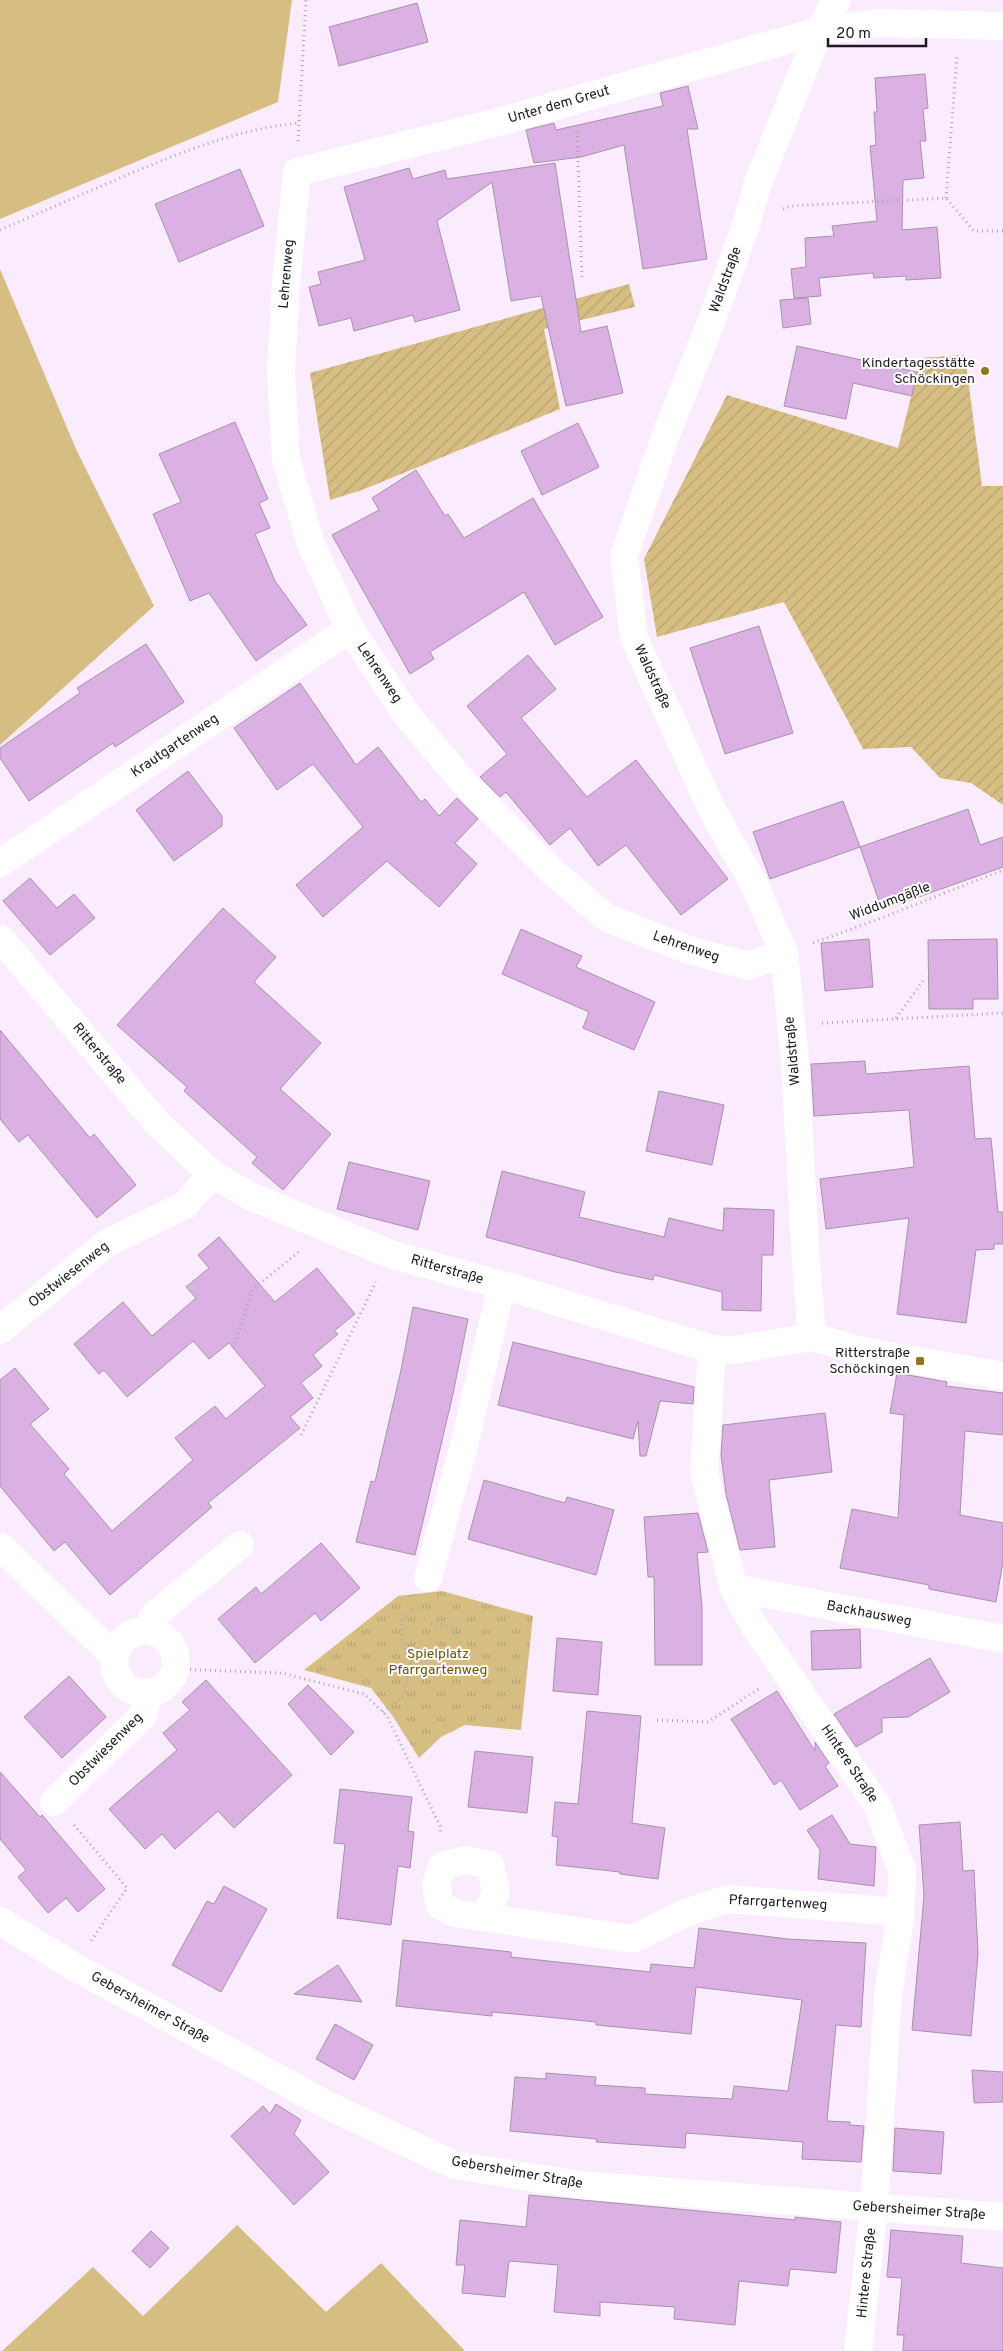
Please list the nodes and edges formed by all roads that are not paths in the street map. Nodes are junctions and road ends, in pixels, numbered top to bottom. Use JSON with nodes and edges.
{"nodes":[{"id":1,"x":837,"y":0,"type":"edge"},
{"id":2,"x":1003,"y":26,"type":"edge"},
{"id":3,"x":819,"y":32,"type":"junction"},
{"id":4,"x":297,"y":172,"type":"joint"},
{"id":5,"x":350,"y":629,"type":"junction"},
{"id":6,"x":0,"y":863,"type":"edge"},
{"id":7,"x":0,"y":938,"type":"edge"},
{"id":8,"x":784,"y":953,"type":"junction"},
{"id":9,"x":212,"y":1174,"type":"junction"},
{"id":10,"x":502,"y":1285,"type":"junction"},
{"id":11,"x":0,"y":1330,"type":"edge"},
{"id":12,"x":812,"y":1338,"type":"junction"},
{"id":13,"x":712,"y":1349,"type":"junction"},
{"id":14,"x":1003,"y":1376,"type":"edge"},
{"id":15,"x":240,"y":1545,"type":"dead end"},
{"id":16,"x":0,"y":1546,"type":"edge"},
{"id":17,"x":428,"y":1578,"type":"road end"},
{"id":18,"x":734,"y":1588,"type":"junction"},
{"id":19,"x":152,"y":1632,"type":"junction"},
{"id":20,"x":1003,"y":1639,"type":"edge"},
{"id":21,"x":114,"y":1657,"type":"junction"},
{"id":22,"x":148,"y":1693,"type":"junction"},
{"id":23,"x":54,"y":1802,"type":"road end"},
{"id":24,"x":901,"y":1912,"type":"junction"},
{"id":25,"x":485,"y":1917,"type":"junction"},
{"id":26,"x":0,"y":1921,"type":"edge"},
{"id":27,"x":874,"y":2208,"type":"junction"},
{"id":28,"x":1003,"y":2217,"type":"edge"},
{"id":29,"x":858,"y":2351,"type":"edge"}],
"edges":[{"from":1,"to":3,"type":"street","name":"Waldstraße"},
{"from":2,"to":3,"type":"street","name":"Unter dem Greut"},
{"from":3,"to":4,"type":"street","name":"Unter dem Greut"},
{"from":3,"to":8,"type":"street","name":"Waldstraße"},
{"from":4,"to":5,"type":"street","name":"Lehrenweg"},
{"from":5,"to":6,"type":"street","name":"Krautgartenweg"},
{"from":5,"to":8,"type":"street","name":"Lehrenweg"},
{"from":7,"to":9,"type":"street","name":"Ritterstraße"},
{"from":8,"to":12,"type":"street","name":"Waldstraße"},
{"from":9,"to":10,"type":"street","name":"Ritterstraße"},
{"from":9,"to":11,"type":"street","name":"Obstwiesenweg"},
{"from":10,"to":13,"type":"street","name":"Ritterstraße"},
{"from":10,"to":17,"type":"street"},
{"from":12,"to":13,"type":"street","name":"Ritterstraße"},
{"from":12,"to":14,"type":"street","name":"Ritterstraße"},
{"from":13,"to":18,"type":"street","name":"Hintere Straße"},
{"from":15,"to":19,"type":"street"},
{"from":16,"to":21,"type":"street"},
{"from":18,"to":20,"type":"street","name":"Backhausweg"},
{"from":18,"to":24,"type":"street","name":"Hintere Straße"},
{"from":19,"to":21,"type":"street"},
{"from":19,"to":22,"type":"street"},
{"from":21,"to":22,"type":"street","name":"Obstwiesenweg"},
{"from":22,"to":23,"type":"street","name":"Obstwiesenweg"},
{"from":24,"to":25,"type":"street","name":"Pfarrgartenweg"},
{"from":24,"to":27,"type":"street","name":"Hintere Straße"},
{"from":25,"to":25,"type":"street","name":"Pfarrgartenweg"},
{"from":26,"to":27,"type":"street","name":"Gebersheimer Straße"},
{"from":27,"to":28,"type":"street","name":"Gebersheimer Straße"},
{"from":27,"to":29,"type":"street","name":"Hintere Straße"}]}
